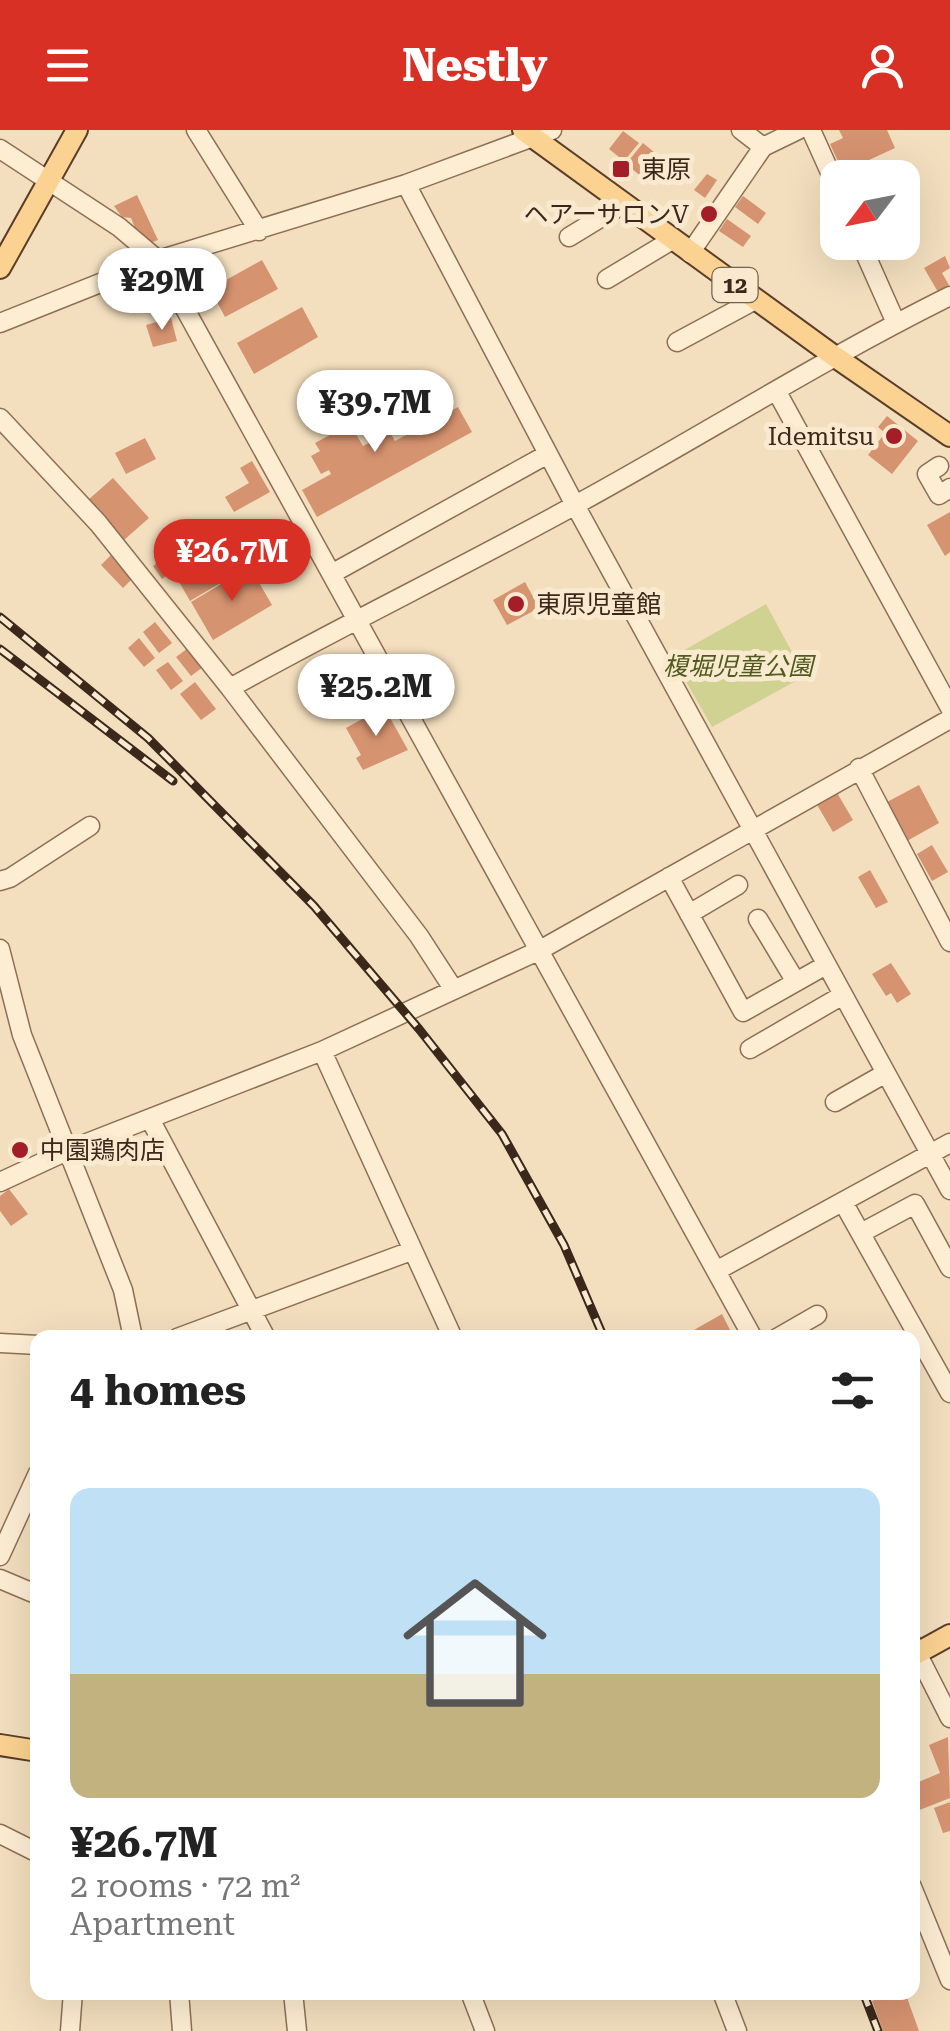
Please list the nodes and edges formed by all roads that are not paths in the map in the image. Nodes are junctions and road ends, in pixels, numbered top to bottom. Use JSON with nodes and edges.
{"nodes":[{"id":1,"x":77,"y":130,"type":"edge"},
{"id":2,"x":196,"y":130,"type":"edge"},
{"id":3,"x":741,"y":130,"type":"edge"},
{"id":4,"x":798,"y":130,"type":"edge"},
{"id":5,"x":811,"y":130,"type":"edge"},
{"id":6,"x":536,"y":133,"type":"edge"},
{"id":7,"x":762,"y":148,"type":"junction"},
{"id":8,"x":0,"y":149,"type":"edge"},
{"id":9,"x":824,"y":160,"type":"edge"},
{"id":10,"x":48,"y":180,"type":"junction"},
{"id":11,"x":406,"y":184,"type":"junction"},
{"id":12,"x":624,"y":204,"type":"junction"},
{"id":13,"x":258,"y":230,"type":"junction"},
{"id":14,"x":569,"y":236,"type":"dead end"},
{"id":15,"x":672,"y":240,"type":"junction"},
{"id":16,"x":690,"y":253,"type":"junction"},
{"id":17,"x":158,"y":260,"type":"junction"},
{"id":18,"x":868,"y":260,"type":"edge"},
{"id":19,"x":0,"y":268,"type":"edge"},
{"id":20,"x":607,"y":279,"type":"dead end"},
{"id":21,"x":950,"y":296,"type":"edge"},
{"id":22,"x":755,"y":300,"type":"junction"},
{"id":23,"x":896,"y":323,"type":"junction"},
{"id":24,"x":0,"y":324,"type":"edge"},
{"id":25,"x":676,"y":342,"type":"dead end"},
{"id":26,"x":834,"y":356,"type":"junction"},
{"id":27,"x":777,"y":392,"type":"junction"},
{"id":28,"x":0,"y":418,"type":"edge"},
{"id":29,"x":950,"y":436,"type":"edge"},
{"id":30,"x":548,"y":454,"type":"junction"},
{"id":31,"x":945,"y":463,"type":"edge"},
{"id":32,"x":950,"y":488,"type":"edge"},
{"id":33,"x":575,"y":505,"type":"junction"},
{"id":34,"x":332,"y":573,"type":"junction"},
{"id":35,"x":357,"y":617,"type":"junction"},
{"id":36,"x":230,"y":688,"type":"junction"},
{"id":37,"x":950,"y":708,"type":"edge"},
{"id":38,"x":950,"y":719,"type":"edge"},
{"id":39,"x":859,"y":768,"type":"junction"},
{"id":40,"x":90,"y":826,"type":"dead end"},
{"id":41,"x":752,"y":830,"type":"junction"},
{"id":42,"x":669,"y":877,"type":"junction"},
{"id":43,"x":0,"y":881,"type":"edge"},
{"id":44,"x":738,"y":885,"type":"dead end"},
{"id":45,"x":689,"y":914,"type":"junction"},
{"id":46,"x":758,"y":918,"type":"dead end"},
{"id":47,"x":950,"y":942,"type":"edge"},
{"id":48,"x":0,"y":948,"type":"edge"},
{"id":49,"x":540,"y":950,"type":"junction"},
{"id":50,"x":826,"y":964,"type":"junction"},
{"id":51,"x":796,"y":982,"type":"junction"},
{"id":52,"x":454,"y":990,"type":"junction"},
{"id":53,"x":843,"y":996,"type":"junction"},
{"id":54,"x":750,"y":1049,"type":"dead end"},
{"id":55,"x":322,"y":1051,"type":"junction"},
{"id":56,"x":886,"y":1073,"type":"junction"},
{"id":57,"x":835,"y":1102,"type":"dead end"},
{"id":58,"x":150,"y":1119,"type":"junction"},
{"id":59,"x":950,"y":1143,"type":"edge"},
{"id":60,"x":69,"y":1150,"type":"junction"},
{"id":61,"x":930,"y":1154,"type":"junction"},
{"id":62,"x":0,"y":1182,"type":"edge"},
{"id":63,"x":950,"y":1190,"type":"edge"},
{"id":64,"x":843,"y":1202,"type":"junction"},
{"id":65,"x":861,"y":1233,"type":"junction"},
{"id":66,"x":411,"y":1251,"type":"junction"},
{"id":67,"x":950,"y":1268,"type":"edge"},
{"id":68,"x":716,"y":1271,"type":"junction"},
{"id":69,"x":252,"y":1312,"type":"junction"},
{"id":70,"x":817,"y":1314,"type":"dead end"},
{"id":71,"x":131,"y":1330,"type":"edge"},
{"id":72,"x":200,"y":1330,"type":"edge"},
{"id":73,"x":262,"y":1330,"type":"edge"},
{"id":74,"x":448,"y":1330,"type":"edge"},
{"id":75,"x":749,"y":1330,"type":"edge"},
{"id":76,"x":790,"y":1330,"type":"edge"},
{"id":77,"x":915,"y":1330,"type":"edge"},
{"id":78,"x":920,"y":1339,"type":"edge"},
{"id":79,"x":0,"y":1343,"type":"edge"},
{"id":80,"x":30,"y":1345,"type":"edge"},
{"id":81,"x":950,"y":1393,"type":"edge"},
{"id":82,"x":30,"y":1490,"type":"edge"},
{"id":83,"x":0,"y":1556,"type":"edge"},
{"id":84,"x":0,"y":1579,"type":"edge"},
{"id":85,"x":30,"y":1592,"type":"edge"},
{"id":86,"x":950,"y":1635,"type":"edge"},
{"id":87,"x":920,"y":1648,"type":"edge"},
{"id":88,"x":921,"y":1679,"type":"edge"},
{"id":89,"x":950,"y":1718,"type":"edge"},
{"id":90,"x":0,"y":1746,"type":"edge"},
{"id":91,"x":30,"y":1750,"type":"edge"},
{"id":92,"x":0,"y":1834,"type":"edge"},
{"id":93,"x":30,"y":1849,"type":"edge"},
{"id":94,"x":920,"y":1907,"type":"edge"},
{"id":95,"x":950,"y":1980,"type":"edge"},
{"id":96,"x":72,"y":2000,"type":"edge"},
{"id":97,"x":180,"y":2000,"type":"edge"},
{"id":98,"x":294,"y":2000,"type":"edge"},
{"id":99,"x":473,"y":2000,"type":"edge"},
{"id":100,"x":725,"y":2000,"type":"edge"},
{"id":101,"x":70,"y":2031,"type":"edge"},
{"id":102,"x":182,"y":2031,"type":"edge"},
{"id":103,"x":297,"y":2031,"type":"edge"},
{"id":104,"x":484,"y":2031,"type":"edge"},
{"id":105,"x":737,"y":2031,"type":"edge"}],
"edges":[{"from":1,"to":10,"type":"main road"},
{"from":2,"to":13,"type":"street"},
{"from":3,"to":7,"type":"street"},
{"from":4,"to":7,"type":"street"},
{"from":5,"to":9,"type":"street"},
{"from":6,"to":11,"type":"street"},
{"from":6,"to":12,"type":"main road","number":"12"},
{"from":7,"to":16,"type":"street"},
{"from":8,"to":10,"type":"street"},
{"from":10,"to":17,"type":"street"},
{"from":10,"to":19,"type":"main road"},
{"from":11,"to":13,"type":"street"},
{"from":11,"to":30,"type":"street"},
{"from":12,"to":14,"type":"street"},
{"from":12,"to":15,"type":"main road","number":"12"},
{"from":13,"to":17,"type":"street"},
{"from":15,"to":16,"type":"main road","number":"12"},
{"from":15,"to":20,"type":"street"},
{"from":16,"to":22,"type":"main road","number":"12"},
{"from":17,"to":24,"type":"street"},
{"from":17,"to":34,"type":"street"},
{"from":18,"to":23,"type":"street"},
{"from":21,"to":23,"type":"street"},
{"from":22,"to":25,"type":"street"},
{"from":22,"to":26,"type":"main road","number":"12"},
{"from":23,"to":26,"type":"street"},
{"from":26,"to":27,"type":"street"},
{"from":26,"to":29,"type":"main road","number":"12"},
{"from":27,"to":33,"type":"street"},
{"from":27,"to":37,"type":"street"},
{"from":28,"to":36,"type":"street"},
{"from":30,"to":33,"type":"street"},
{"from":30,"to":34,"type":"street"},
{"from":31,"to":32,"type":"street"},
{"from":33,"to":35,"type":"street"},
{"from":33,"to":41,"type":"street"},
{"from":34,"to":35,"type":"street"},
{"from":35,"to":36,"type":"street"},
{"from":35,"to":49,"type":"street"},
{"from":36,"to":52,"type":"street"},
{"from":38,"to":39,"type":"street"},
{"from":39,"to":41,"type":"street"},
{"from":39,"to":47,"type":"street"},
{"from":40,"to":43,"type":"street"},
{"from":41,"to":42,"type":"street"},
{"from":41,"to":50,"type":"street"},
{"from":42,"to":45,"type":"street"},
{"from":42,"to":49,"type":"street"},
{"from":44,"to":45,"type":"street"},
{"from":45,"to":51,"type":"street"},
{"from":46,"to":51,"type":"street"},
{"from":48,"to":60,"type":"street"},
{"from":49,"to":52,"type":"street"},
{"from":49,"to":68,"type":"street"},
{"from":50,"to":51,"type":"street"},
{"from":50,"to":53,"type":"street"},
{"from":52,"to":55,"type":"street"},
{"from":53,"to":54,"type":"street"},
{"from":53,"to":56,"type":"street"},
{"from":55,"to":58,"type":"street"},
{"from":55,"to":66,"type":"street"},
{"from":56,"to":57,"type":"street"},
{"from":56,"to":61,"type":"street"},
{"from":58,"to":60,"type":"street"},
{"from":58,"to":69,"type":"street"},
{"from":59,"to":61,"type":"street"},
{"from":60,"to":62,"type":"street"},
{"from":60,"to":71,"type":"street"},
{"from":61,"to":63,"type":"street"},
{"from":61,"to":64,"type":"street"},
{"from":64,"to":65,"type":"street"},
{"from":64,"to":68,"type":"street"},
{"from":65,"to":67,"type":"street"},
{"from":65,"to":77,"type":"street"},
{"from":66,"to":69,"type":"street"},
{"from":66,"to":74,"type":"street"},
{"from":68,"to":75,"type":"street"},
{"from":69,"to":72,"type":"street"},
{"from":69,"to":73,"type":"street"},
{"from":70,"to":76,"type":"street"},
{"from":78,"to":81,"type":"street"},
{"from":79,"to":80,"type":"street"},
{"from":82,"to":83,"type":"street"},
{"from":84,"to":85,"type":"street"},
{"from":86,"to":87,"type":"main road"},
{"from":88,"to":89,"type":"street"},
{"from":90,"to":91,"type":"main road"},
{"from":92,"to":93,"type":"street"},
{"from":94,"to":95,"type":"street"},
{"from":96,"to":101,"type":"street"},
{"from":97,"to":102,"type":"street"},
{"from":98,"to":103,"type":"street"},
{"from":99,"to":104,"type":"street"},
{"from":100,"to":105,"type":"street"}]}
